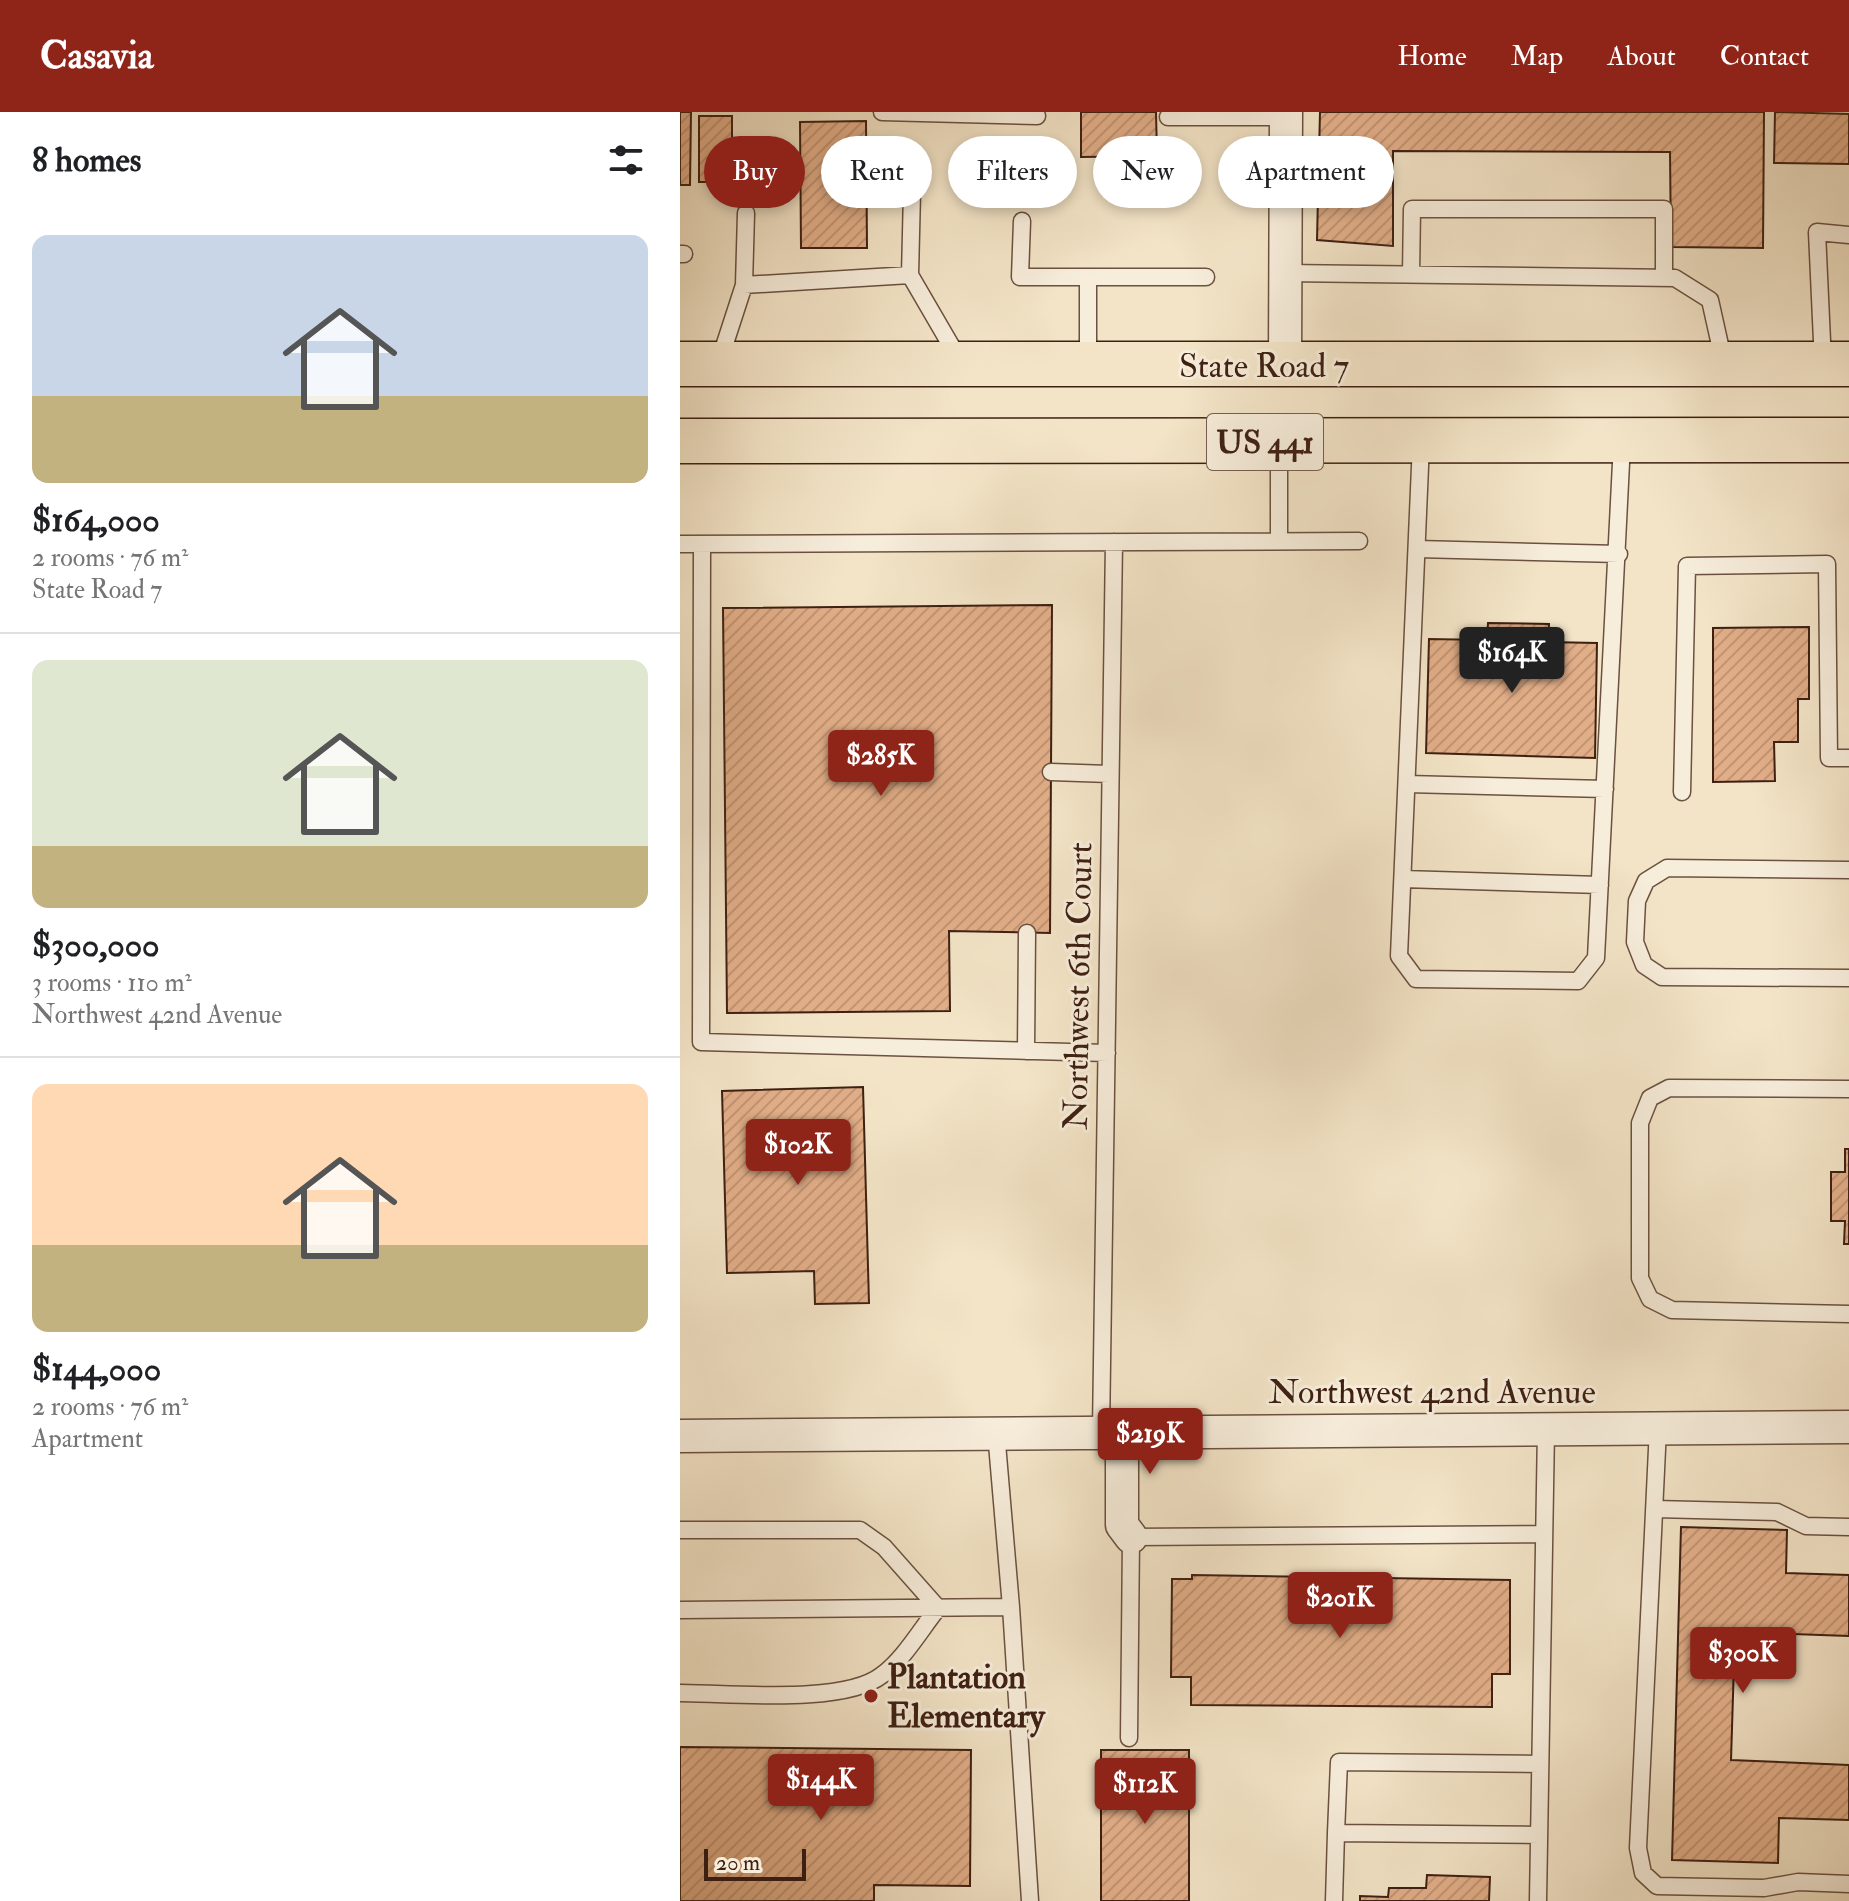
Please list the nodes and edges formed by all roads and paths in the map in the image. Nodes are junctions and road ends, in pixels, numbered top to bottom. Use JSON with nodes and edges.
{"nodes":[{"id":1,"x":882,"y":112,"type":"edge"},
{"id":2,"x":913,"y":112,"type":"edge"},
{"id":3,"x":1286,"y":114,"type":"edge"},
{"id":4,"x":1037,"y":116,"type":"dead end"},
{"id":5,"x":1168,"y":117,"type":"dead end"},
{"id":6,"x":912,"y":208,"type":"edge"},
{"id":7,"x":746,"y":213,"type":"dead end"},
{"id":8,"x":1022,"y":221,"type":"dead end"},
{"id":9,"x":1849,"y":235,"type":"edge"},
{"id":10,"x":1285,"y":273,"type":"junction"},
{"id":11,"x":910,"y":275,"type":"junction"},
{"id":12,"x":1411,"y":275,"type":"junction"},
{"id":13,"x":1088,"y":277,"type":"junction"},
{"id":14,"x":1206,"y":277,"type":"dead end"},
{"id":15,"x":1664,"y":278,"type":"junction"},
{"id":16,"x":744,"y":285,"type":"junction"},
{"id":17,"x":1285,"y":364,"type":"junction"},
{"id":18,"x":1724,"y":364,"type":"junction"},
{"id":19,"x":1836,"y":364,"type":"edge"},
{"id":20,"x":962,"y":365,"type":"junction"},
{"id":21,"x":1088,"y":366,"type":"junction"},
{"id":22,"x":693,"y":367,"type":"edge"},
{"id":23,"x":1849,"y":440,"type":"edge"},
{"id":24,"x":680,"y":441,"type":"edge"},
{"id":25,"x":1421,"y":441,"type":"junction"},
{"id":26,"x":1622,"y":441,"type":"junction"},
{"id":27,"x":1279,"y":442,"type":"junction"},
{"id":28,"x":1279,"y":541,"type":"junction"},
{"id":29,"x":1359,"y":541,"type":"dead end"},
{"id":30,"x":1114,"y":542,"type":"junction"},
{"id":31,"x":680,"y":544,"type":"edge"},
{"id":32,"x":702,"y":544,"type":"junction"},
{"id":33,"x":1417,"y":549,"type":"junction"},
{"id":34,"x":1619,"y":554,"type":"junction"},
{"id":35,"x":1849,"y":758,"type":"edge"},
{"id":36,"x":1051,"y":772,"type":"dead end"},
{"id":37,"x":1109,"y":774,"type":"junction"},
{"id":38,"x":1407,"y":784,"type":"junction"},
{"id":39,"x":1605,"y":789,"type":"junction"},
{"id":40,"x":1682,"y":792,"type":"dead end"},
{"id":41,"x":1849,"y":870,"type":"edge"},
{"id":42,"x":1403,"y":879,"type":"junction"},
{"id":43,"x":1600,"y":885,"type":"junction"},
{"id":44,"x":1027,"y":933,"type":"dead end"},
{"id":45,"x":1849,"y":978,"type":"edge"},
{"id":46,"x":1026,"y":1051,"type":"junction"},
{"id":47,"x":1107,"y":1053,"type":"junction"},
{"id":48,"x":1849,"y":1089,"type":"edge"},
{"id":49,"x":1849,"y":1314,"type":"edge"},
{"id":50,"x":1849,"y":1427,"type":"edge"},
{"id":51,"x":1658,"y":1428,"type":"junction"},
{"id":52,"x":1546,"y":1429,"type":"junction"},
{"id":53,"x":1111,"y":1431,"type":"junction"},
{"id":54,"x":996,"y":1432,"type":"junction"},
{"id":55,"x":680,"y":1436,"type":"edge"},
{"id":56,"x":1655,"y":1509,"type":"junction"},
{"id":57,"x":1849,"y":1527,"type":"edge"},
{"id":58,"x":680,"y":1530,"type":"edge"},
{"id":59,"x":1544,"y":1534,"type":"junction"},
{"id":60,"x":1131,"y":1537,"type":"junction"},
{"id":61,"x":1011,"y":1607,"type":"junction"},
{"id":62,"x":938,"y":1608,"type":"junction"},
{"id":63,"x":680,"y":1610,"type":"edge"},
{"id":64,"x":680,"y":1693,"type":"edge"},
{"id":65,"x":1129,"y":1738,"type":"dead end"},
{"id":66,"x":1540,"y":1764,"type":"junction"},
{"id":67,"x":1336,"y":1833,"type":"junction"},
{"id":68,"x":1539,"y":1835,"type":"junction"},
{"id":69,"x":1849,"y":1884,"type":"edge"},
{"id":70,"x":1657,"y":1894,"type":"edge"},
{"id":71,"x":1030,"y":1901,"type":"edge"},
{"id":72,"x":1334,"y":1901,"type":"edge"},
{"id":73,"x":1538,"y":1901,"type":"edge"}],
"edges":[{"from":1,"to":2,"type":"lane"},
{"from":2,"to":4,"type":"lane"},
{"from":3,"to":5,"type":"lane"},
{"from":3,"to":10,"type":"street"},
{"from":6,"to":11,"type":"lane"},
{"from":7,"to":16,"type":"lane"},
{"from":8,"to":13,"type":"lane"},
{"from":9,"to":19,"type":"lane"},
{"from":10,"to":12,"type":"lane"},
{"from":10,"to":17,"type":"street"},
{"from":11,"to":16,"type":"lane"},
{"from":11,"to":20,"type":"lane"},
{"from":12,"to":15,"type":"lane"},
{"from":12,"to":15,"type":"lane"},
{"from":13,"to":14,"type":"lane"},
{"from":13,"to":21,"type":"lane"},
{"from":15,"to":18,"type":"lane"},
{"from":16,"to":22,"type":"lane"},
{"from":17,"to":18,"type":"main road","name":"State Road 7","number":"US 441"},
{"from":17,"to":21,"type":"main road","name":"State Road 7","number":"US 441"},
{"from":18,"to":19,"type":"main road","name":"State Road 7","number":"US 441"},
{"from":20,"to":21,"type":"main road","name":"State Road 7","number":"US 441"},
{"from":20,"to":22,"type":"main road","name":"State Road 7","number":"US 441"},
{"from":23,"to":26,"type":"main road","number":"US 441"},
{"from":24,"to":27,"type":"main road","number":"US 441"},
{"from":25,"to":26,"type":"main road","number":"US 441"},
{"from":25,"to":27,"type":"main road","number":"US 441"},
{"from":25,"to":33,"type":"lane"},
{"from":26,"to":34,"type":"lane"},
{"from":27,"to":28,"type":"lane"},
{"from":28,"to":29,"type":"lane"},
{"from":28,"to":30,"type":"lane"},
{"from":30,"to":32,"type":"lane"},
{"from":30,"to":37,"type":"lane","name":"Northwest 6th Court"},
{"from":31,"to":32,"type":"lane"},
{"from":32,"to":46,"type":"lane"},
{"from":33,"to":34,"type":"lane"},
{"from":33,"to":38,"type":"lane"},
{"from":34,"to":39,"type":"lane"},
{"from":35,"to":40,"type":"lane"},
{"from":36,"to":37,"type":"lane"},
{"from":37,"to":47,"type":"lane","name":"Northwest 6th Court"},
{"from":38,"to":39,"type":"lane"},
{"from":38,"to":42,"type":"lane"},
{"from":39,"to":43,"type":"lane"},
{"from":41,"to":45,"type":"lane"},
{"from":42,"to":43,"type":"lane"},
{"from":42,"to":43,"type":"lane"},
{"from":44,"to":46,"type":"lane"},
{"from":46,"to":47,"type":"lane"},
{"from":47,"to":53,"type":"lane","name":"Northwest 6th Court"},
{"from":48,"to":49,"type":"lane"},
{"from":50,"to":51,"type":"street","name":"Northwest 42nd Avenue"},
{"from":51,"to":52,"type":"street","name":"Northwest 42nd Avenue"},
{"from":51,"to":56,"type":"lane"},
{"from":52,"to":53,"type":"street","name":"Northwest 42nd Avenue"},
{"from":52,"to":59,"type":"lane"},
{"from":53,"to":54,"type":"street","name":"Northwest 42nd Avenue"},
{"from":53,"to":60,"type":"street"},
{"from":54,"to":55,"type":"street","name":"Northwest 42nd Avenue"},
{"from":54,"to":61,"type":"lane"},
{"from":56,"to":57,"type":"lane"},
{"from":56,"to":70,"type":"lane"},
{"from":58,"to":62,"type":"lane"},
{"from":59,"to":60,"type":"lane"},
{"from":59,"to":66,"type":"lane"},
{"from":60,"to":65,"type":"lane"},
{"from":61,"to":62,"type":"lane"},
{"from":61,"to":71,"type":"lane"},
{"from":62,"to":63,"type":"lane"},
{"from":62,"to":64,"type":"lane"},
{"from":66,"to":67,"type":"lane"},
{"from":66,"to":68,"type":"lane"},
{"from":67,"to":68,"type":"lane"},
{"from":67,"to":72,"type":"lane"},
{"from":68,"to":73,"type":"lane"},
{"from":69,"to":70,"type":"lane"}]}
